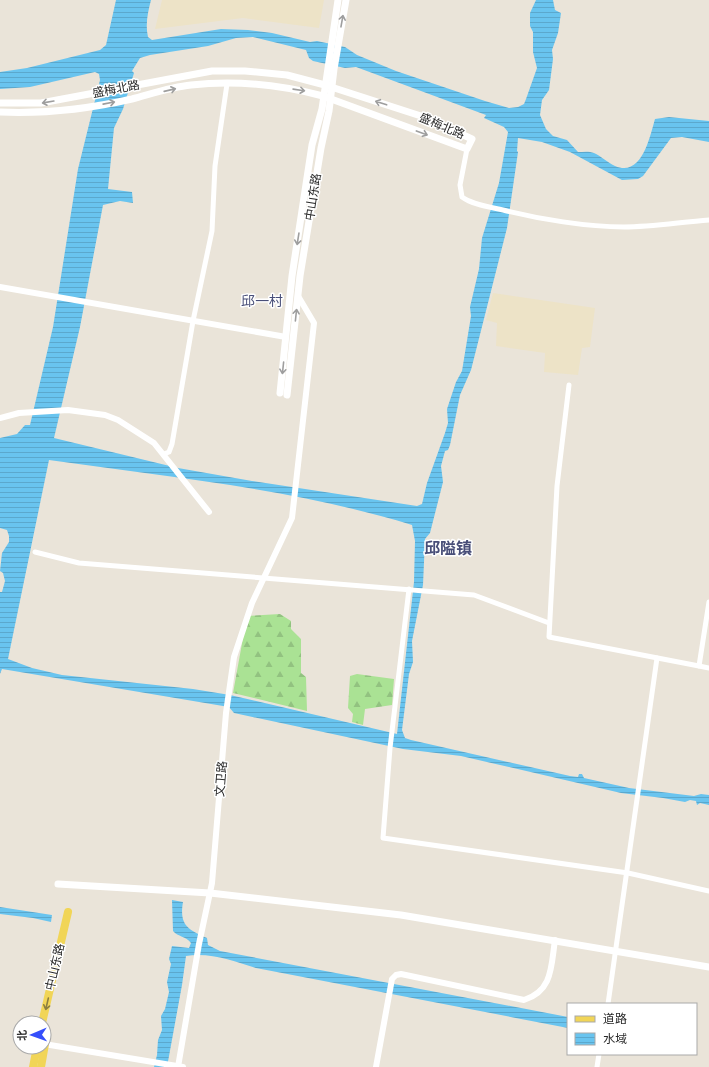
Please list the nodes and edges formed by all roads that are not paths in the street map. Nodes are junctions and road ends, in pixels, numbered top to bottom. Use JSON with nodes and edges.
{"nodes":[{"id":1,"x":338,"y":0,"type":"edge"},
{"id":2,"x":346,"y":0,"type":"edge"},
{"id":3,"x":335,"y":41,"type":"junction"},
{"id":4,"x":331,"y":68,"type":"junction"},
{"id":5,"x":227,"y":84,"type":"junction"},
{"id":6,"x":325,"y":85,"type":"junction"},
{"id":7,"x":333,"y":87,"type":"junction"},
{"id":8,"x":323,"y":96,"type":"junction"},
{"id":9,"x":331,"y":99,"type":"junction"},
{"id":10,"x":0,"y":103,"type":"edge"},
{"id":11,"x":0,"y":112,"type":"edge"},
{"id":12,"x":467,"y":149,"type":"junction"},
{"id":13,"x":709,"y":220,"type":"edge"},
{"id":14,"x":0,"y":287,"type":"edge"},
{"id":15,"x":298,"y":296,"type":"junction"},
{"id":16,"x":193,"y":321,"type":"junction"},
{"id":17,"x":286,"y":338,"type":"junction"},
{"id":18,"x":570,"y":385,"type":"dead end"},
{"id":19,"x":0,"y":418,"type":"edge"},
{"id":20,"x":164,"y":454,"type":"junction"},
{"id":21,"x":209,"y":512,"type":"dead end"},
{"id":22,"x":35,"y":552,"type":"dead end"},
{"id":23,"x":409,"y":589,"type":"junction"},
{"id":24,"x":709,"y":602,"type":"edge"},
{"id":25,"x":549,"y":623,"type":"junction"},
{"id":26,"x":657,"y":658,"type":"junction"},
{"id":27,"x":699,"y":666,"type":"junction"},
{"id":28,"x":709,"y":668,"type":"edge"},
{"id":29,"x":628,"y":873,"type":"junction"},
{"id":30,"x":58,"y":884,"type":"dead end"},
{"id":31,"x":709,"y":891,"type":"edge"},
{"id":32,"x":210,"y":893,"type":"junction"},
{"id":33,"x":68,"y":912,"type":"dead end"},
{"id":34,"x":555,"y":940,"type":"junction"},
{"id":35,"x":616,"y":950,"type":"junction"},
{"id":36,"x":709,"y":967,"type":"edge"},
{"id":37,"x":608,"y":1003,"type":"edge"},
{"id":38,"x":44,"y":1015,"type":"edge"},
{"id":39,"x":52,"y":1045,"type":"edge"},
{"id":40,"x":35,"y":1055,"type":"edge"},
{"id":41,"x":43,"y":1055,"type":"edge"},
{"id":42,"x":599,"y":1055,"type":"edge"},
{"id":43,"x":33,"y":1067,"type":"edge"},
{"id":44,"x":40,"y":1067,"type":"edge"},
{"id":45,"x":180,"y":1067,"type":"edge"},
{"id":46,"x":376,"y":1067,"type":"edge"},
{"id":47,"x":597,"y":1067,"type":"edge"}],
"edges":[{"from":1,"to":3,"type":"main road","name":"中山东路"},
{"from":3,"to":2,"type":"main road","name":"中山东路","one_way":true},
{"from":3,"to":4,"type":"main road","name":"中山东路"},
{"from":4,"to":6,"type":"main road","name":"中山东路"},
{"from":4,"to":7,"type":"main road","name":"中山东路"},
{"from":5,"to":8,"type":"main road","name":"盛梅北路","one_way":true},
{"from":11,"to":5,"type":"main road","name":"盛梅北路","one_way":true},
{"from":5,"to":16,"type":"street"},
{"from":6,"to":7,"type":"main road","name":"盛梅北路"},
{"from":6,"to":8,"type":"main road","name":"中山东路"},
{"from":6,"to":10,"type":"main road","name":"盛梅北路","one_way":true},
{"from":7,"to":9,"type":"main road","name":"中山东路"},
{"from":12,"to":7,"type":"main road","name":"盛梅北路","one_way":true},
{"from":8,"to":9,"type":"main road","name":"盛梅北路"},
{"from":8,"to":17,"type":"main road","name":"中山东路","one_way":true},
{"from":9,"to":12,"type":"main road","name":"盛梅北路","one_way":true},
{"from":9,"to":15,"type":"main road","name":"中山东路"},
{"from":12,"to":13,"type":"street"},
{"from":14,"to":16,"type":"street"},
{"from":17,"to":15,"type":"main road","name":"中山东路","one_way":true},
{"from":15,"to":32,"type":"street","name":"文卫路"},
{"from":16,"to":17,"type":"street"},
{"from":16,"to":20,"type":"street"},
{"from":18,"to":25,"type":"street"},
{"from":19,"to":20,"type":"street"},
{"from":20,"to":21,"type":"street"},
{"from":22,"to":23,"type":"street"},
{"from":23,"to":25,"type":"street"},
{"from":23,"to":29,"type":"street"},
{"from":24,"to":27,"type":"street"},
{"from":25,"to":26,"type":"street"},
{"from":26,"to":27,"type":"street"},
{"from":26,"to":29,"type":"street"},
{"from":27,"to":28,"type":"street"},
{"from":29,"to":31,"type":"street"},
{"from":29,"to":35,"type":"street"},
{"from":30,"to":32,"type":"main road"},
{"from":32,"to":34,"type":"main road"},
{"from":32,"to":45,"type":"street","name":"文卫路"},
{"from":33,"to":38,"type":"main road","name":"中山东路","one_way":true},
{"from":34,"to":35,"type":"main road"},
{"from":34,"to":46,"type":"street"},
{"from":35,"to":36,"type":"main road"},
{"from":35,"to":37,"type":"street"},
{"from":39,"to":45,"type":"street"},
{"from":40,"to":43,"type":"main road"},
{"from":41,"to":44,"type":"main road"},
{"from":42,"to":47,"type":"street"}]}
